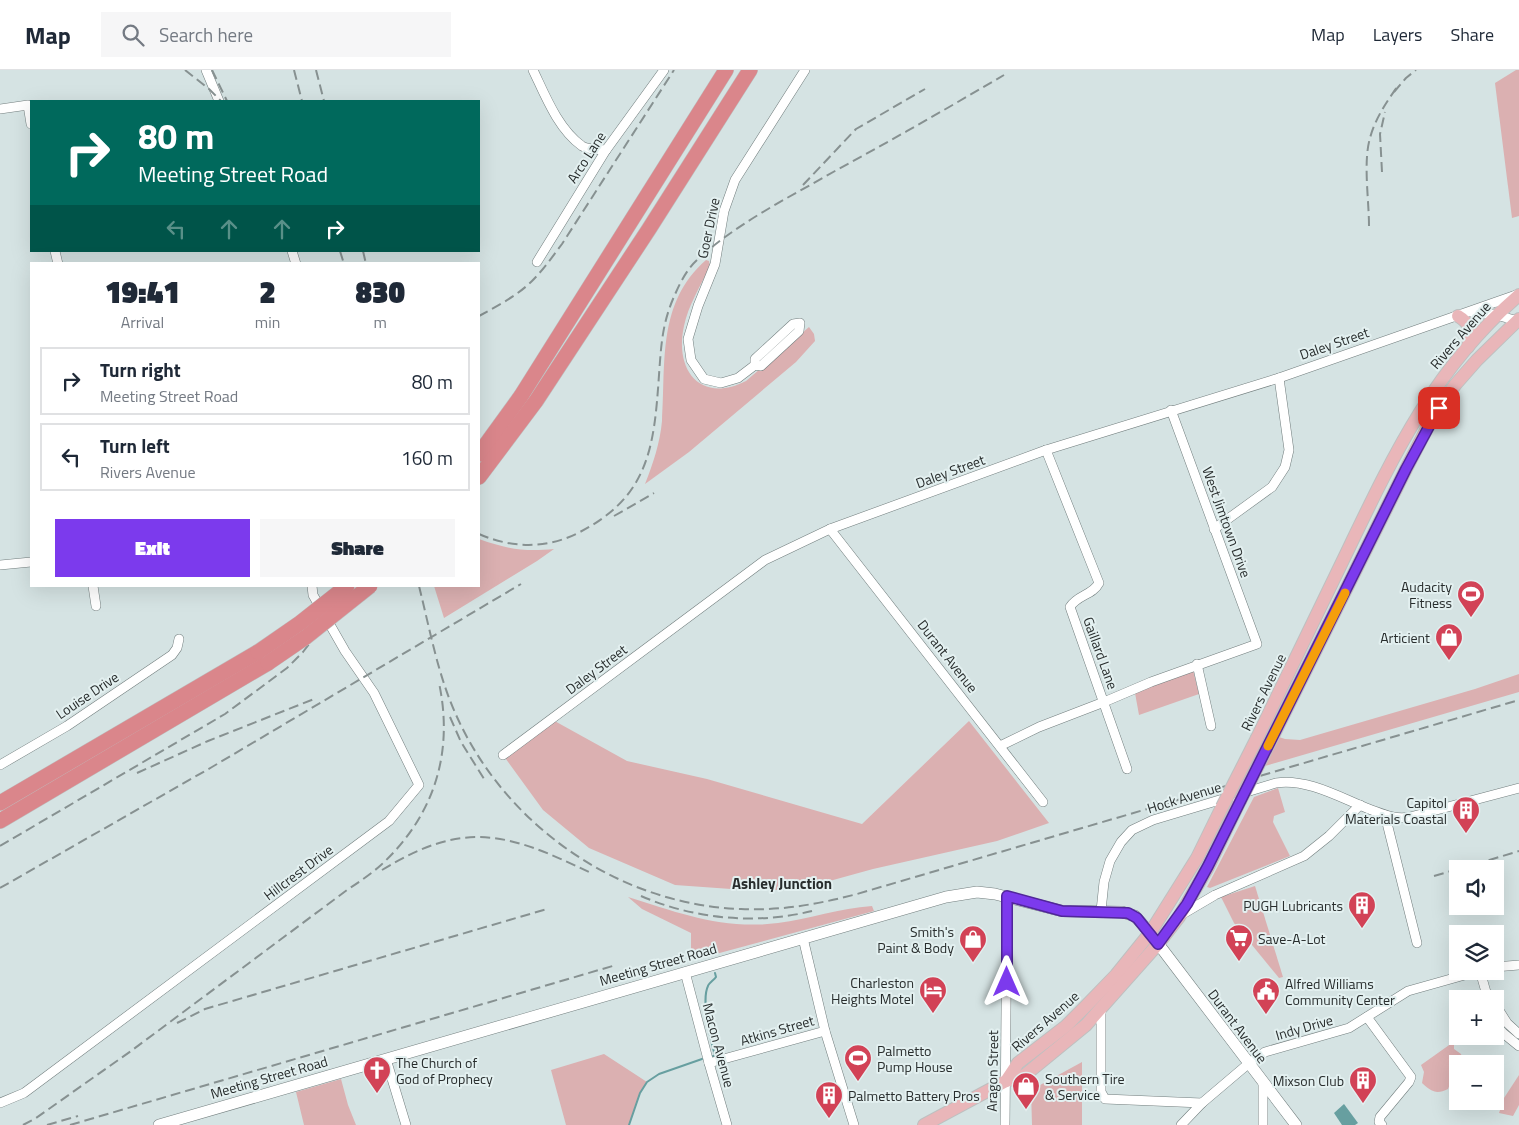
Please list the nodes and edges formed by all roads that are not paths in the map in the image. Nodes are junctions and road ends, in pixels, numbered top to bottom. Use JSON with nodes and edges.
{"nodes":[{"id":1,"x":206,"y":70,"type":"edge"},
{"id":2,"x":532,"y":70,"type":"edge"},
{"id":3,"x":664,"y":70,"type":"edge"},
{"id":4,"x":726,"y":70,"type":"edge"},
{"id":5,"x":750,"y":70,"type":"edge"},
{"id":6,"x":805,"y":70,"type":"edge"},
{"id":7,"x":219,"y":100,"type":"edge"},
{"id":8,"x":0,"y":110,"type":"edge"},
{"id":9,"x":30,"y":118,"type":"edge"},
{"id":10,"x":606,"y":150,"type":"junction"},
{"id":11,"x":536,"y":262,"type":"dead end"},
{"id":12,"x":1519,"y":295,"type":"edge"},
{"id":13,"x":1496,"y":315,"type":"junction"},
{"id":14,"x":1458,"y":316,"type":"junction"},
{"id":15,"x":1518,"y":320,"type":"edge"},
{"id":16,"x":1468,"y":347,"type":"junction"},
{"id":17,"x":755,"y":365,"type":"junction"},
{"id":18,"x":1279,"y":378,"type":"junction"},
{"id":19,"x":1171,"y":410,"type":"junction"},
{"id":20,"x":1046,"y":450,"type":"junction"},
{"id":21,"x":480,"y":453,"type":"edge"},
{"id":22,"x":480,"y":476,"type":"edge"},
{"id":23,"x":830,"y":529,"type":"junction"},
{"id":24,"x":1214,"y":529,"type":"junction"},
{"id":25,"x":30,"y":562,"type":"edge"},
{"id":26,"x":0,"y":565,"type":"edge"},
{"id":27,"x":93,"y":587,"type":"edge"},
{"id":28,"x":312,"y":587,"type":"edge"},
{"id":29,"x":346,"y":587,"type":"edge"},
{"id":30,"x":369,"y":587,"type":"edge"},
{"id":31,"x":96,"y":606,"type":"dead end"},
{"id":32,"x":178,"y":639,"type":"dead end"},
{"id":33,"x":1197,"y":664,"type":"junction"},
{"id":34,"x":1104,"y":702,"type":"junction"},
{"id":35,"x":1211,"y":726,"type":"dead end"},
{"id":36,"x":1000,"y":746,"type":"junction"},
{"id":37,"x":503,"y":755,"type":"dead end"},
{"id":38,"x":0,"y":765,"type":"edge"},
{"id":39,"x":1127,"y":769,"type":"dead end"},
{"id":40,"x":1519,"y":788,"type":"edge"},
{"id":41,"x":1044,"y":802,"type":"dead end"},
{"id":42,"x":0,"y":804,"type":"edge"},
{"id":43,"x":1360,"y":805,"type":"junction"},
{"id":44,"x":1385,"y":815,"type":"junction"},
{"id":45,"x":0,"y":821,"type":"edge"},
{"id":46,"x":1007,"y":896,"type":"junction"},
{"id":47,"x":1101,"y":912,"type":"junction"},
{"id":48,"x":1179,"y":917,"type":"junction"},
{"id":49,"x":1150,"y":933,"type":"junction"},
{"id":50,"x":803,"y":938,"type":"junction"},
{"id":51,"x":1417,"y":943,"type":"dead end"},
{"id":52,"x":1158,"y":944,"type":"junction"},
{"id":53,"x":1519,"y":965,"type":"edge"},
{"id":54,"x":1504,"y":966,"type":"edge"},
{"id":55,"x":685,"y":972,"type":"junction"},
{"id":56,"x":1449,"y":979,"type":"edge"},
{"id":57,"x":1101,"y":1008,"type":"junction"},
{"id":58,"x":1366,"y":1017,"type":"junction"},
{"id":59,"x":1504,"y":1018,"type":"edge"},
{"id":60,"x":825,"y":1031,"type":"junction"},
{"id":61,"x":1504,"y":1034,"type":"edge"},
{"id":62,"x":1519,"y":1034,"type":"edge"},
{"id":63,"x":1519,"y":1046,"type":"edge"},
{"id":64,"x":386,"y":1059,"type":"junction"},
{"id":65,"x":709,"y":1064,"type":"junction"},
{"id":66,"x":1248,"y":1064,"type":"junction"},
{"id":67,"x":1006,"y":1081,"type":"junction"},
{"id":68,"x":1263,"y":1084,"type":"junction"},
{"id":69,"x":0,"y":1103,"type":"edge"},
{"id":70,"x":1202,"y":1103,"type":"junction"},
{"id":71,"x":1380,"y":1122,"type":"edge"},
{"id":72,"x":159,"y":1125,"type":"edge"},
{"id":73,"x":406,"y":1125,"type":"edge"},
{"id":74,"x":728,"y":1125,"type":"edge"},
{"id":75,"x":854,"y":1125,"type":"edge"},
{"id":76,"x":924,"y":1125,"type":"edge"},
{"id":77,"x":1005,"y":1125,"type":"edge"},
{"id":78,"x":1181,"y":1125,"type":"edge"},
{"id":79,"x":1263,"y":1125,"type":"edge"},
{"id":80,"x":1296,"y":1125,"type":"edge"}],
"edges":[{"from":1,"to":7,"type":"street"},
{"from":2,"to":10,"type":"street"},
{"from":3,"to":10,"type":"street","name":"Arco Lane"},
{"from":4,"to":21,"type":"highway"},
{"from":5,"to":22,"type":"highway"},
{"from":6,"to":17,"type":"street","name":"Goer Drive"},
{"from":8,"to":9,"type":"street"},
{"from":10,"to":11,"type":"street","name":"Arco Lane"},
{"from":12,"to":13,"type":"main road","name":"Rivers Avenue"},
{"from":12,"to":14,"type":"street","name":"Daley Street"},
{"from":13,"to":14,"type":"street","name":"Daley Street"},
{"from":13,"to":15,"type":"street","name":"Daley Street"},
{"from":13,"to":16,"type":"main road","name":"Rivers Avenue"},
{"from":14,"to":16,"type":"main road"},
{"from":14,"to":18,"type":"street","name":"Daley Street"},
{"from":15,"to":48,"type":"main road","name":"Rivers Avenue","bridge":true},
{"from":16,"to":49,"type":"main road","name":"Rivers Avenue","bridge":true},
{"from":17,"to":17,"type":"street","name":"Goer Drive"},
{"from":18,"to":19,"type":"street","name":"Daley Street"},
{"from":18,"to":24,"type":"street"},
{"from":19,"to":20,"type":"street","name":"Daley Street"},
{"from":19,"to":24,"type":"street","name":"West Jimtown Drive"},
{"from":20,"to":23,"type":"street","name":"Daley Street"},
{"from":20,"to":34,"type":"street","name":"Gaillard Lane"},
{"from":23,"to":36,"type":"street","name":"Durant Avenue"},
{"from":23,"to":37,"type":"street","name":"Daley Street"},
{"from":24,"to":33,"type":"street","name":"West Jimtown Drive"},
{"from":25,"to":26,"type":"street"},
{"from":27,"to":31,"type":"street"},
{"from":28,"to":69,"type":"street","name":"Hillcrest Drive"},
{"from":29,"to":42,"type":"highway","bridge":true},
{"from":30,"to":45,"type":"highway","bridge":true},
{"from":32,"to":38,"type":"street","name":"Louise Drive"},
{"from":33,"to":34,"type":"street"},
{"from":33,"to":35,"type":"street"},
{"from":34,"to":36,"type":"street"},
{"from":34,"to":39,"type":"street","name":"Gaillard Lane"},
{"from":36,"to":41,"type":"street","name":"Durant Avenue"},
{"from":40,"to":44,"type":"street","name":"Hock Avenue"},
{"from":43,"to":44,"type":"street","name":"Hock Avenue"},
{"from":43,"to":47,"type":"street","name":"Hock Avenue"},
{"from":43,"to":48,"type":"street"},
{"from":44,"to":51,"type":"street"},
{"from":46,"to":47,"type":"street","name":"Meeting Street Road"},
{"from":46,"to":50,"type":"street","name":"Meeting Street Road"},
{"from":46,"to":67,"type":"street","name":"Aragon Street"},
{"from":47,"to":49,"type":"street","name":"Meeting Street Road"},
{"from":48,"to":52,"type":"main road","name":"Rivers Avenue"},
{"from":49,"to":52,"type":"street","name":"Meeting Street Road"},
{"from":49,"to":67,"type":"main road","name":"Rivers Avenue"},
{"from":50,"to":55,"type":"street","name":"Meeting Street Road"},
{"from":50,"to":60,"type":"street"},
{"from":52,"to":57,"type":"main road","name":"Rivers Avenue"},
{"from":52,"to":66,"type":"street","name":"Durant Avenue"},
{"from":53,"to":54,"type":"street"},
{"from":55,"to":64,"type":"street","name":"Meeting Street Road"},
{"from":55,"to":65,"type":"street","name":"Macon Avenue"},
{"from":56,"to":58,"type":"street","name":"Indy Drive"},
{"from":57,"to":67,"type":"main road","name":"Rivers Avenue"},
{"from":57,"to":70,"type":"street"},
{"from":58,"to":66,"type":"street","name":"Indy Drive"},
{"from":58,"to":71,"type":"street"},
{"from":59,"to":62,"type":"street"},
{"from":60,"to":65,"type":"street","name":"Atkins Street"},
{"from":60,"to":75,"type":"street"},
{"from":61,"to":63,"type":"street"},
{"from":64,"to":72,"type":"street","name":"Meeting Street Road"},
{"from":64,"to":73,"type":"street"},
{"from":65,"to":74,"type":"street","name":"Macon Avenue"},
{"from":66,"to":68,"type":"street","name":"Durant Avenue"},
{"from":66,"to":70,"type":"street","name":"Indy Drive"},
{"from":67,"to":76,"type":"main road","name":"Rivers Avenue"},
{"from":67,"to":77,"type":"street","name":"Aragon Street"},
{"from":68,"to":79,"type":"street"},
{"from":68,"to":80,"type":"street","name":"Durant Avenue"},
{"from":70,"to":78,"type":"street","name":"Indy Drive"}]}
